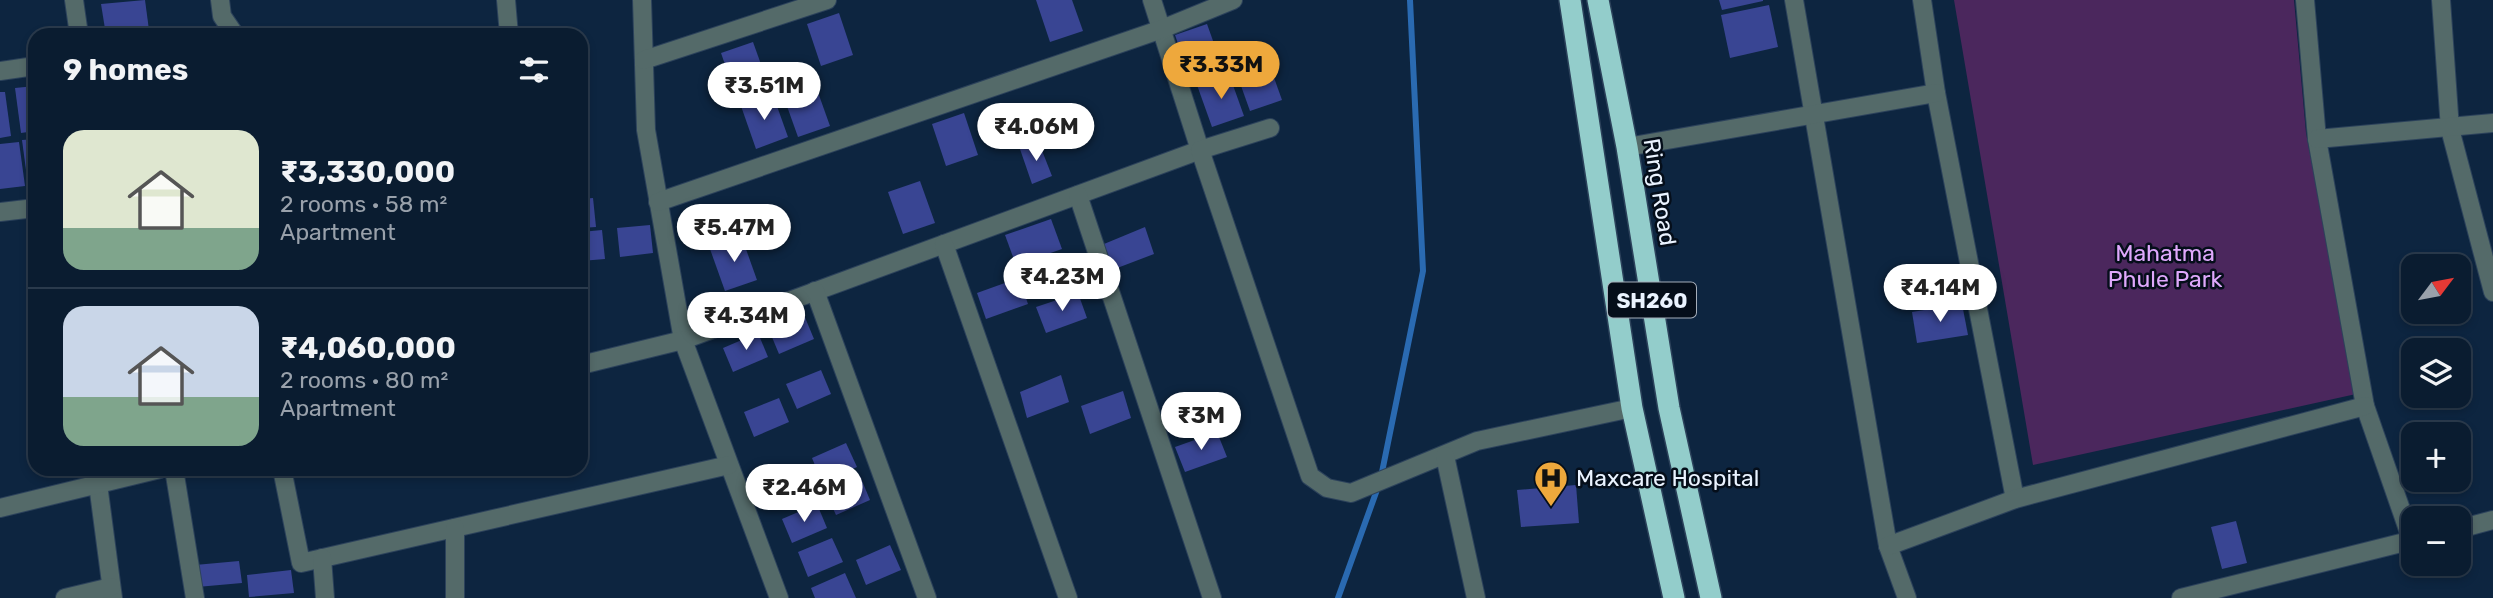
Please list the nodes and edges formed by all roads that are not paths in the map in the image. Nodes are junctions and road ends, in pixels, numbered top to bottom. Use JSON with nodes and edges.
{"nodes":[{"id":1,"x":74,"y":0,"type":"edge"},
{"id":2,"x":220,"y":0,"type":"edge"},
{"id":3,"x":506,"y":0,"type":"edge"},
{"id":4,"x":642,"y":0,"type":"edge"},
{"id":5,"x":827,"y":0,"type":"edge"},
{"id":6,"x":1152,"y":0,"type":"edge"},
{"id":7,"x":1233,"y":0,"type":"edge"},
{"id":8,"x":1570,"y":0,"type":"edge"},
{"id":9,"x":1598,"y":0,"type":"edge"},
{"id":10,"x":1794,"y":0,"type":"edge"},
{"id":11,"x":1922,"y":0,"type":"edge"},
{"id":12,"x":2305,"y":0,"type":"edge"},
{"id":13,"x":2441,"y":0,"type":"edge"},
{"id":14,"x":78,"y":28,"type":"edge"},
{"id":15,"x":230,"y":28,"type":"edge"},
{"id":16,"x":508,"y":28,"type":"edge"},
{"id":17,"x":1163,"y":29,"type":"junction"},
{"id":18,"x":643,"y":60,"type":"junction"},
{"id":19,"x":28,"y":67,"type":"edge"},
{"id":20,"x":0,"y":71,"type":"edge"},
{"id":21,"x":1936,"y":93,"type":"junction"},
{"id":22,"x":1814,"y":115,"type":"junction"},
{"id":23,"x":2493,"y":123,"type":"edge"},
{"id":24,"x":1270,"y":128,"type":"dead end"},
{"id":25,"x":2451,"y":129,"type":"junction"},
{"id":26,"x":2317,"y":139,"type":"junction"},
{"id":27,"x":1627,"y":147,"type":"junction"},
{"id":28,"x":1200,"y":150,"type":"junction"},
{"id":29,"x":1078,"y":195,"type":"junction"},
{"id":30,"x":658,"y":202,"type":"junction"},
{"id":31,"x":28,"y":209,"type":"edge"},
{"id":32,"x":0,"y":212,"type":"edge"},
{"id":33,"x":944,"y":244,"type":"junction"},
{"id":34,"x":815,"y":291,"type":"junction"},
{"id":35,"x":2493,"y":292,"type":"edge"},
{"id":36,"x":683,"y":340,"type":"junction"},
{"id":37,"x":588,"y":363,"type":"edge"},
{"id":38,"x":2365,"y":405,"type":"junction"},
{"id":39,"x":1632,"y":408,"type":"junction"},
{"id":40,"x":1445,"y":456,"type":"junction"},
{"id":41,"x":729,"y":465,"type":"junction"},
{"id":42,"x":175,"y":476,"type":"edge"},
{"id":43,"x":283,"y":476,"type":"edge"},
{"id":44,"x":98,"y":477,"type":"edge"},
{"id":45,"x":2015,"y":499,"type":"junction"},
{"id":46,"x":2401,"y":506,"type":"edge"},
{"id":47,"x":0,"y":508,"type":"edge"},
{"id":48,"x":2493,"y":520,"type":"edge"},
{"id":49,"x":2471,"y":526,"type":"edge"},
{"id":50,"x":455,"y":528,"type":"junction"},
{"id":51,"x":2401,"y":543,"type":"edge"},
{"id":52,"x":1888,"y":547,"type":"junction"},
{"id":53,"x":322,"y":558,"type":"junction"},
{"id":54,"x":112,"y":593,"type":"edge"},
{"id":55,"x":65,"y":598,"type":"edge"},
{"id":56,"x":195,"y":598,"type":"edge"},
{"id":57,"x":325,"y":598,"type":"edge"},
{"id":58,"x":455,"y":598,"type":"edge"},
{"id":59,"x":779,"y":598,"type":"edge"},
{"id":60,"x":927,"y":598,"type":"edge"},
{"id":61,"x":1068,"y":598,"type":"edge"},
{"id":62,"x":1212,"y":598,"type":"edge"},
{"id":63,"x":1476,"y":598,"type":"edge"},
{"id":64,"x":1674,"y":598,"type":"edge"},
{"id":65,"x":1711,"y":598,"type":"edge"},
{"id":66,"x":1907,"y":598,"type":"edge"},
{"id":67,"x":2181,"y":598,"type":"edge"}],
"edges":[{"from":1,"to":14,"type":"street"},
{"from":2,"to":15,"type":"street"},
{"from":3,"to":16,"type":"street"},
{"from":4,"to":18,"type":"street"},
{"from":5,"to":18,"type":"street"},
{"from":6,"to":17,"type":"street"},
{"from":7,"to":17,"type":"street"},
{"from":8,"to":39,"type":"highway","number":"SH260"},
{"from":9,"to":27,"type":"highway","name":"Ring Road","number":"SH260"},
{"from":10,"to":22,"type":"street"},
{"from":11,"to":21,"type":"street"},
{"from":12,"to":26,"type":"street"},
{"from":13,"to":25,"type":"street"},
{"from":17,"to":28,"type":"street"},
{"from":17,"to":30,"type":"street"},
{"from":18,"to":30,"type":"street"},
{"from":19,"to":20,"type":"street"},
{"from":21,"to":22,"type":"street"},
{"from":21,"to":45,"type":"street"},
{"from":22,"to":27,"type":"street"},
{"from":22,"to":52,"type":"street"},
{"from":23,"to":25,"type":"street"},
{"from":24,"to":28,"type":"street"},
{"from":25,"to":26,"type":"street"},
{"from":25,"to":35,"type":"street"},
{"from":26,"to":38,"type":"street"},
{"from":27,"to":65,"type":"highway","name":"Ring Road","number":"SH260"},
{"from":28,"to":29,"type":"street"},
{"from":28,"to":40,"type":"street"},
{"from":29,"to":33,"type":"street"},
{"from":29,"to":62,"type":"street"},
{"from":30,"to":36,"type":"street"},
{"from":31,"to":32,"type":"street"},
{"from":33,"to":34,"type":"street"},
{"from":33,"to":61,"type":"street"},
{"from":34,"to":36,"type":"street"},
{"from":34,"to":60,"type":"street"},
{"from":36,"to":37,"type":"street"},
{"from":36,"to":41,"type":"street"},
{"from":38,"to":45,"type":"street"},
{"from":38,"to":46,"type":"street"},
{"from":39,"to":40,"type":"street"},
{"from":39,"to":64,"type":"highway","number":"SH260"},
{"from":40,"to":63,"type":"street"},
{"from":41,"to":50,"type":"street"},
{"from":41,"to":59,"type":"street"},
{"from":42,"to":56,"type":"street"},
{"from":43,"to":53,"type":"street"},
{"from":44,"to":47,"type":"street"},
{"from":44,"to":54,"type":"street"},
{"from":45,"to":52,"type":"street"},
{"from":48,"to":49,"type":"street"},
{"from":50,"to":53,"type":"street"},
{"from":50,"to":58,"type":"street"},
{"from":51,"to":67,"type":"street"},
{"from":52,"to":66,"type":"street"},
{"from":53,"to":57,"type":"street"},
{"from":54,"to":55,"type":"street"}]}
